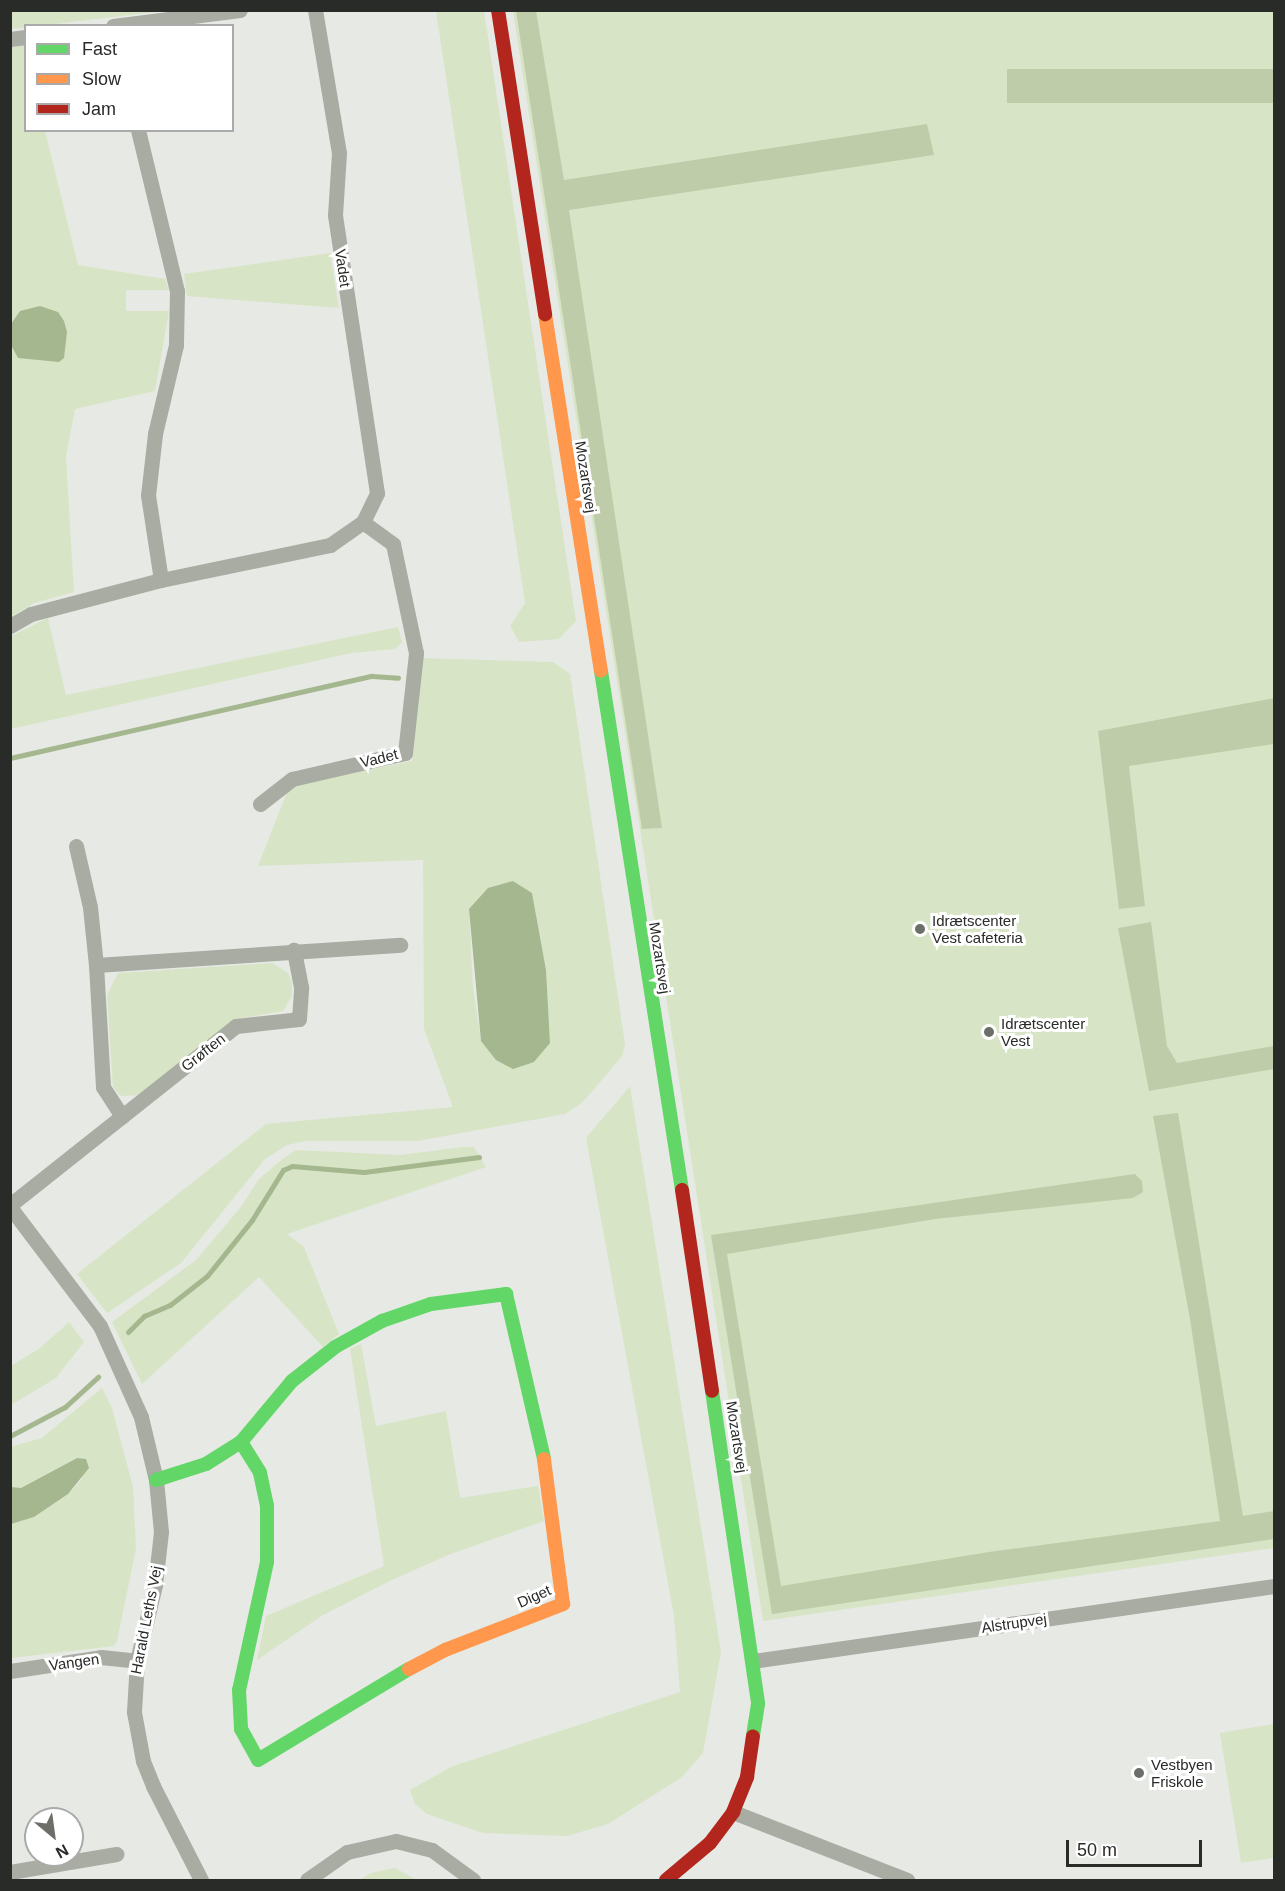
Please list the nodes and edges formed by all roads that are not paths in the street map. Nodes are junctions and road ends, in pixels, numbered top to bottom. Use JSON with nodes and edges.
{"nodes":[{"id":1,"x":240,"y":10,"type":"edge"},
{"id":2,"x":315,"y":10,"type":"edge"},
{"id":3,"x":498,"y":10,"type":"edge"},
{"id":4,"x":129,"y":24,"type":"edge"},
{"id":5,"x":138,"y":132,"type":"edge"},
{"id":6,"x":363,"y":522,"type":"junction"},
{"id":7,"x":161,"y":580,"type":"junction"},
{"id":8,"x":10,"y":626,"type":"edge"},
{"id":9,"x":260,"y":804,"type":"dead end"},
{"id":10,"x":76,"y":846,"type":"dead end"},
{"id":11,"x":400,"y":945,"type":"dead end"},
{"id":12,"x":294,"y":950,"type":"junction"},
{"id":13,"x":96,"y":965,"type":"junction"},
{"id":14,"x":122,"y":1116,"type":"junction"},
{"id":15,"x":10,"y":1206,"type":"edge"},
{"id":16,"x":240,"y":1442,"type":"junction"},
{"id":17,"x":156,"y":1480,"type":"junction"},
{"id":18,"x":1275,"y":1586,"type":"edge"},
{"id":19,"x":753,"y":1660,"type":"junction"},
{"id":20,"x":137,"y":1661,"type":"junction"},
{"id":21,"x":10,"y":1671,"type":"edge"},
{"id":22,"x":733,"y":1812,"type":"junction"},
{"id":23,"x":116,"y":1854,"type":"dead end"},
{"id":24,"x":10,"y":1872,"type":"edge"},
{"id":25,"x":201,"y":1881,"type":"edge"},
{"id":26,"x":307,"y":1881,"type":"edge"},
{"id":27,"x":473,"y":1881,"type":"edge"},
{"id":28,"x":666,"y":1881,"type":"edge"},
{"id":29,"x":907,"y":1881,"type":"edge"}],
"edges":[{"from":1,"to":4,"type":"street"},
{"from":2,"to":6,"type":"street","name":"Vadet"},
{"from":3,"to":19,"type":"street","name":"Mozartsvej"},
{"from":5,"to":7,"type":"street"},
{"from":6,"to":7,"type":"street"},
{"from":6,"to":9,"type":"street","name":"Vadet"},
{"from":7,"to":8,"type":"street"},
{"from":10,"to":13,"type":"street"},
{"from":11,"to":12,"type":"street"},
{"from":12,"to":13,"type":"street"},
{"from":12,"to":14,"type":"street","name":"Grøften"},
{"from":13,"to":14,"type":"street"},
{"from":14,"to":15,"type":"street","name":"Grøften"},
{"from":15,"to":17,"type":"street","name":"Harald Leths Vej"},
{"from":16,"to":16,"type":"street","name":"Diget"},
{"from":16,"to":17,"type":"street","name":"Diget"},
{"from":17,"to":20,"type":"street","name":"Harald Leths Vej"},
{"from":18,"to":19,"type":"street","name":"Alstrupvej"},
{"from":19,"to":22,"type":"street","name":"Mozartsvej"},
{"from":20,"to":21,"type":"street","name":"Vangen"},
{"from":20,"to":25,"type":"street","name":"Harald Leths Vej"},
{"from":22,"to":28,"type":"street","name":"Mozartsvej"},
{"from":22,"to":29,"type":"street"},
{"from":23,"to":24,"type":"street"},
{"from":26,"to":27,"type":"street"}]}
